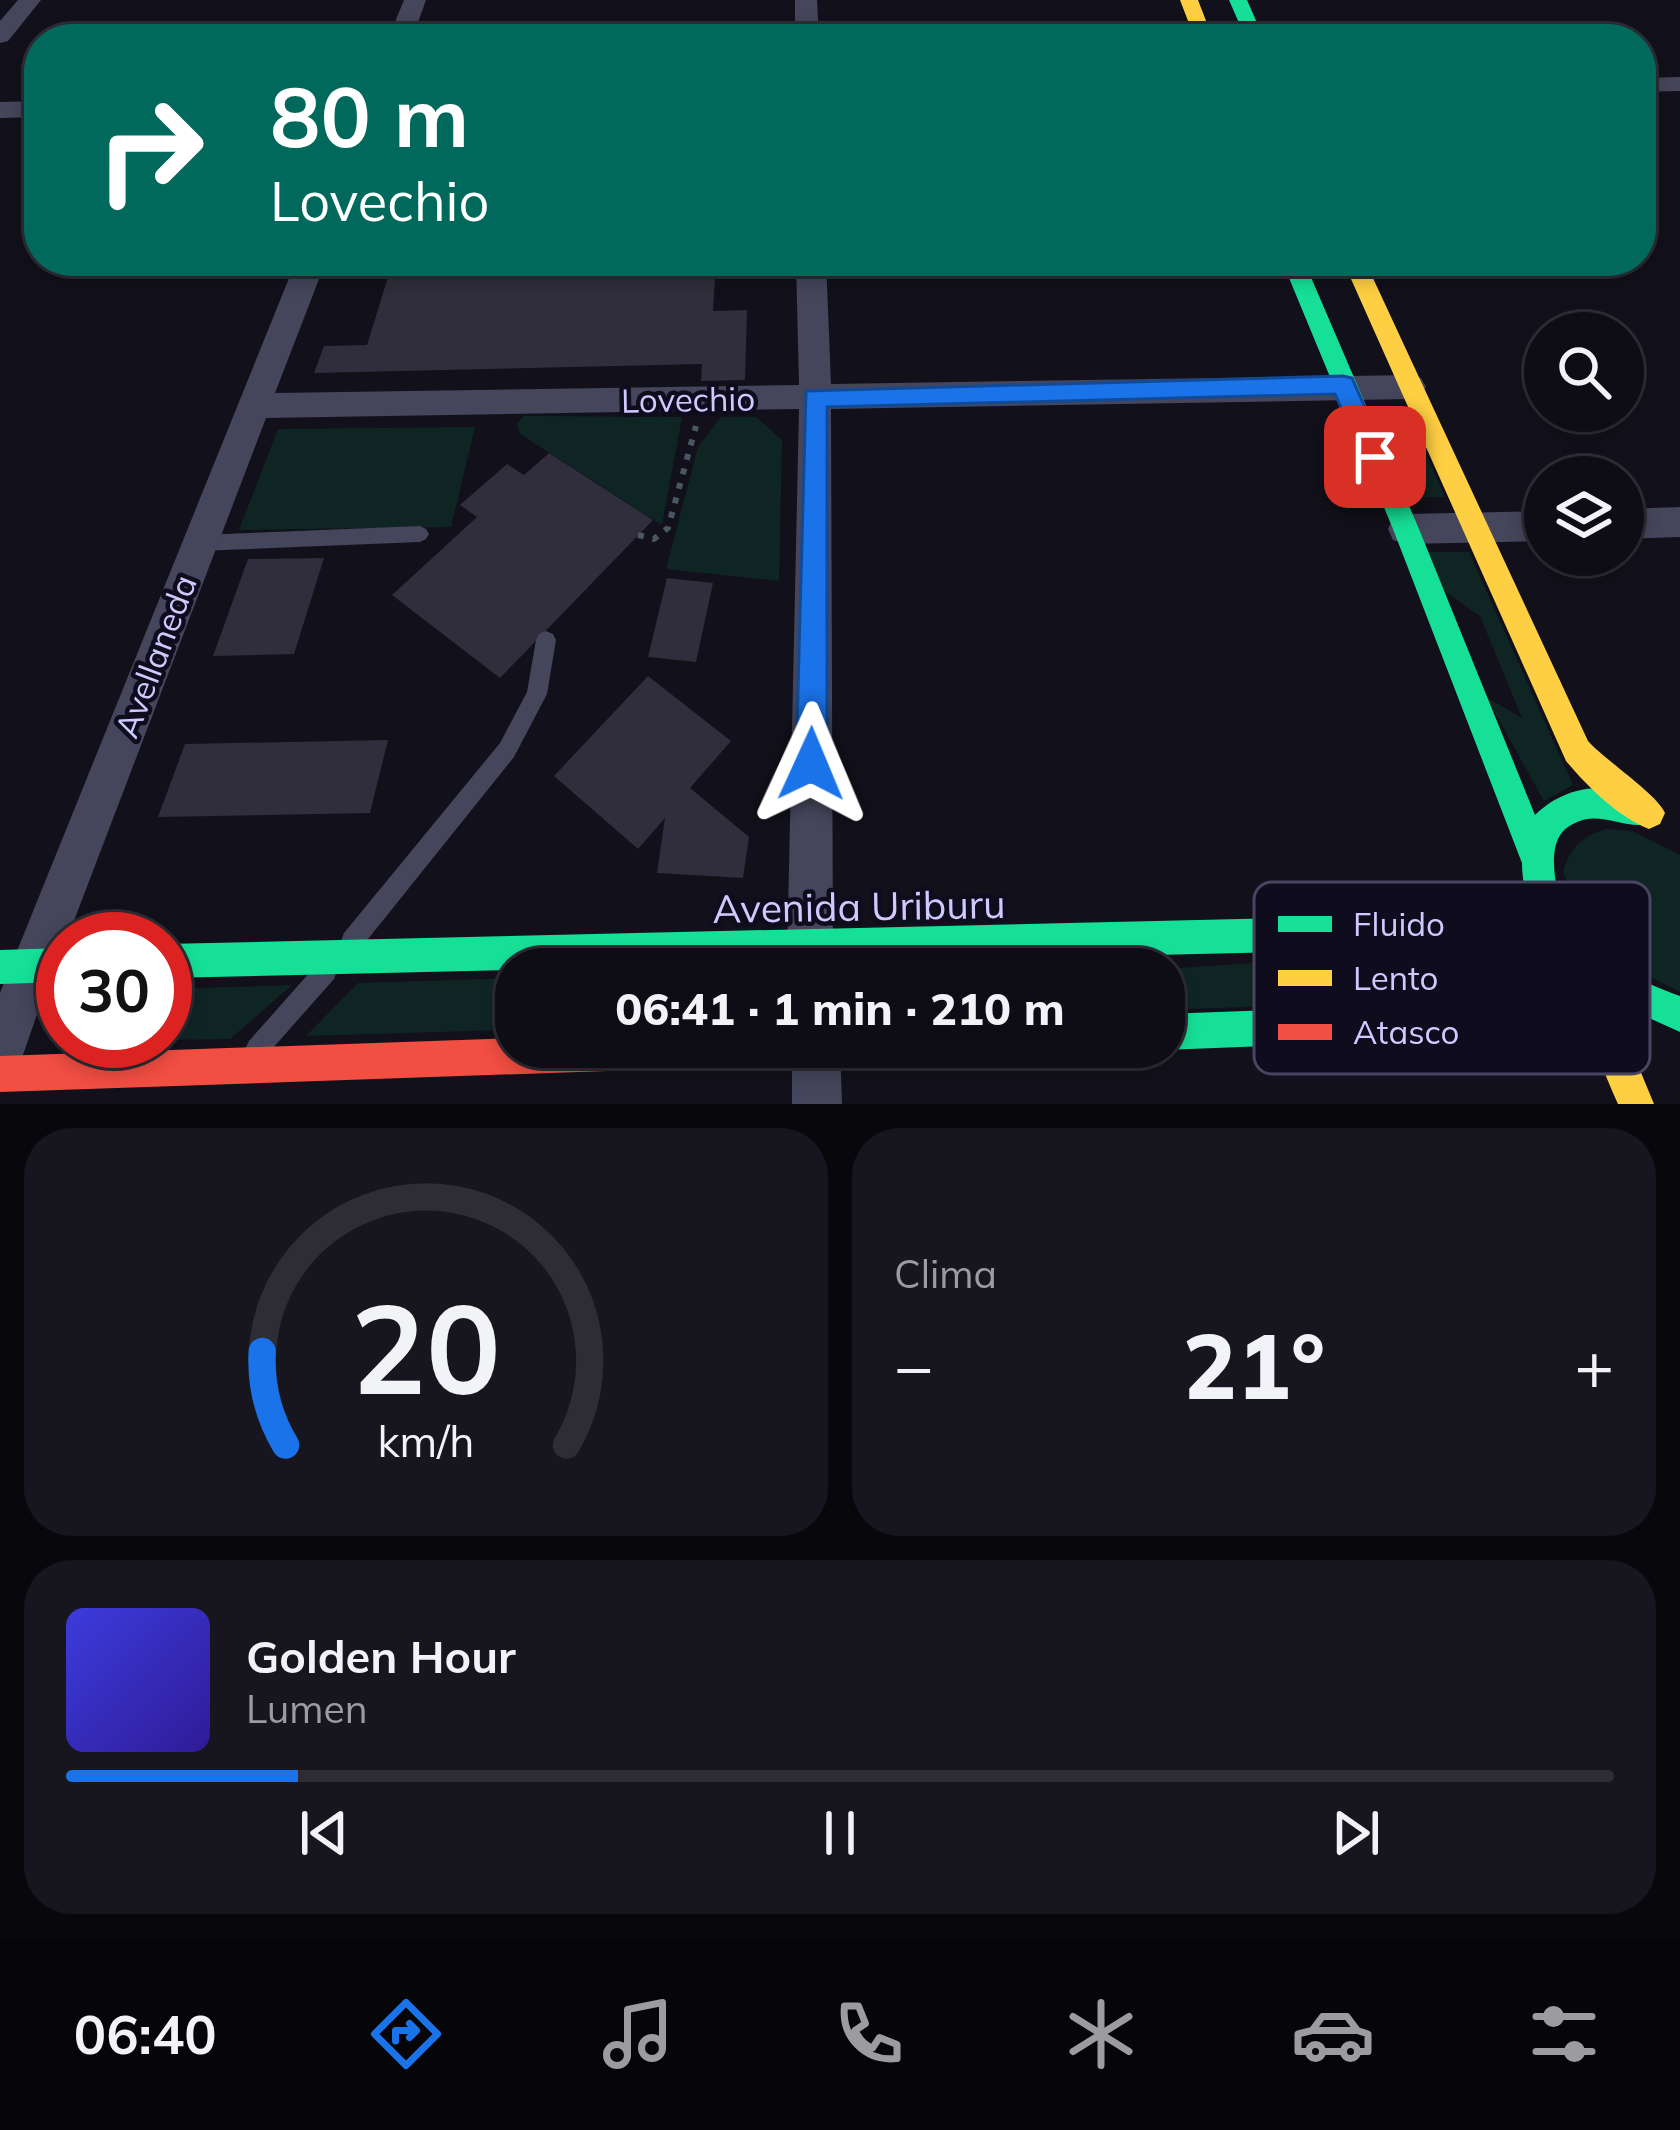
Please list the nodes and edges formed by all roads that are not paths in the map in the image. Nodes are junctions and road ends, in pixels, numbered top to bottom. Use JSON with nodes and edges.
{"nodes":[{"id":1,"x":30,"y":0,"type":"edge"},
{"id":2,"x":0,"y":36,"type":"edge"},
{"id":3,"x":305,"y":276,"type":"edge"},
{"id":4,"x":812,"y":276,"type":"edge"},
{"id":5,"x":1299,"y":276,"type":"edge"},
{"id":6,"x":1361,"y":276,"type":"edge"},
{"id":7,"x":1343,"y":385,"type":"junction"},
{"id":8,"x":1410,"y":387,"type":"junction"},
{"id":9,"x":815,"y":398,"type":"junction"},
{"id":10,"x":253,"y":406,"type":"junction"},
{"id":11,"x":1680,"y":522,"type":"edge"},
{"id":12,"x":1644,"y":523,"type":"edge"},
{"id":13,"x":1524,"y":527,"type":"edge"},
{"id":14,"x":1477,"y":528,"type":"junction"},
{"id":15,"x":1406,"y":529,"type":"junction"},
{"id":16,"x":420,"y":534,"type":"dead end"},
{"id":17,"x":199,"y":544,"type":"junction"},
{"id":18,"x":546,"y":640,"type":"dead end"},
{"id":19,"x":1534,"y":854,"type":"junction"},
{"id":20,"x":1535,"y":882,"type":"edge"},
{"id":21,"x":1254,"y":941,"type":"edge"},
{"id":22,"x":810,"y":948,"type":"edge"},
{"id":23,"x":1067,"y":948,"type":"edge"},
{"id":24,"x":341,"y":955,"type":"junction"},
{"id":25,"x":495,"y":956,"type":"edge"},
{"id":26,"x":192,"y":960,"type":"edge"},
{"id":27,"x":32,"y":966,"type":"edge"},
{"id":28,"x":1650,"y":1007,"type":"edge"},
{"id":29,"x":1680,"y":1014,"type":"edge"},
{"id":30,"x":1254,"y":1028,"type":"edge"},
{"id":31,"x":1185,"y":1031,"type":"edge"},
{"id":32,"x":0,"y":1052,"type":"edge"},
{"id":33,"x":495,"y":1057,"type":"edge"},
{"id":34,"x":242,"y":1066,"type":"junction"},
{"id":35,"x":816,"y":1068,"type":"edge"},
{"id":36,"x":0,"y":1074,"type":"edge"},
{"id":37,"x":1623,"y":1074,"type":"edge"},
{"id":38,"x":817,"y":1104,"type":"edge"},
{"id":39,"x":1636,"y":1104,"type":"edge"}],
"edges":[{"from":1,"to":2,"type":"street"},
{"from":3,"to":10,"type":"street","name":"Avellaneda"},
{"from":4,"to":9,"type":"street"},
{"from":5,"to":7,"type":"main road"},
{"from":6,"to":8,"type":"main road"},
{"from":7,"to":8,"type":"street","name":"Lovechio"},
{"from":7,"to":9,"type":"street","name":"Lovechio"},
{"from":7,"to":15,"type":"main road"},
{"from":8,"to":14,"type":"main road"},
{"from":9,"to":10,"type":"street","name":"Lovechio"},
{"from":9,"to":22,"type":"street"},
{"from":10,"to":17,"type":"street","name":"Avellaneda"},
{"from":11,"to":12,"type":"street"},
{"from":13,"to":14,"type":"street"},
{"from":14,"to":15,"type":"street"},
{"from":14,"to":19,"type":"main road"},
{"from":15,"to":19,"type":"main road"},
{"from":16,"to":17,"type":"lane"},
{"from":17,"to":27,"type":"street","name":"Avellaneda"},
{"from":18,"to":24,"type":"lane"},
{"from":19,"to":20,"type":"main road"},
{"from":21,"to":23,"type":"main road","name":"Avenida Uriburu"},
{"from":24,"to":25,"type":"main road","name":"Avenida Uriburu"},
{"from":24,"to":26,"type":"main road","name":"Avenida Uriburu"},
{"from":24,"to":34,"type":"lane"},
{"from":27,"to":32,"type":"street","name":"Avellaneda"},
{"from":28,"to":29,"type":"main road"},
{"from":30,"to":31,"type":"main road"},
{"from":33,"to":34,"type":"main road"},
{"from":34,"to":36,"type":"main road"},
{"from":35,"to":38,"type":"street"},
{"from":37,"to":39,"type":"main road"}]}
